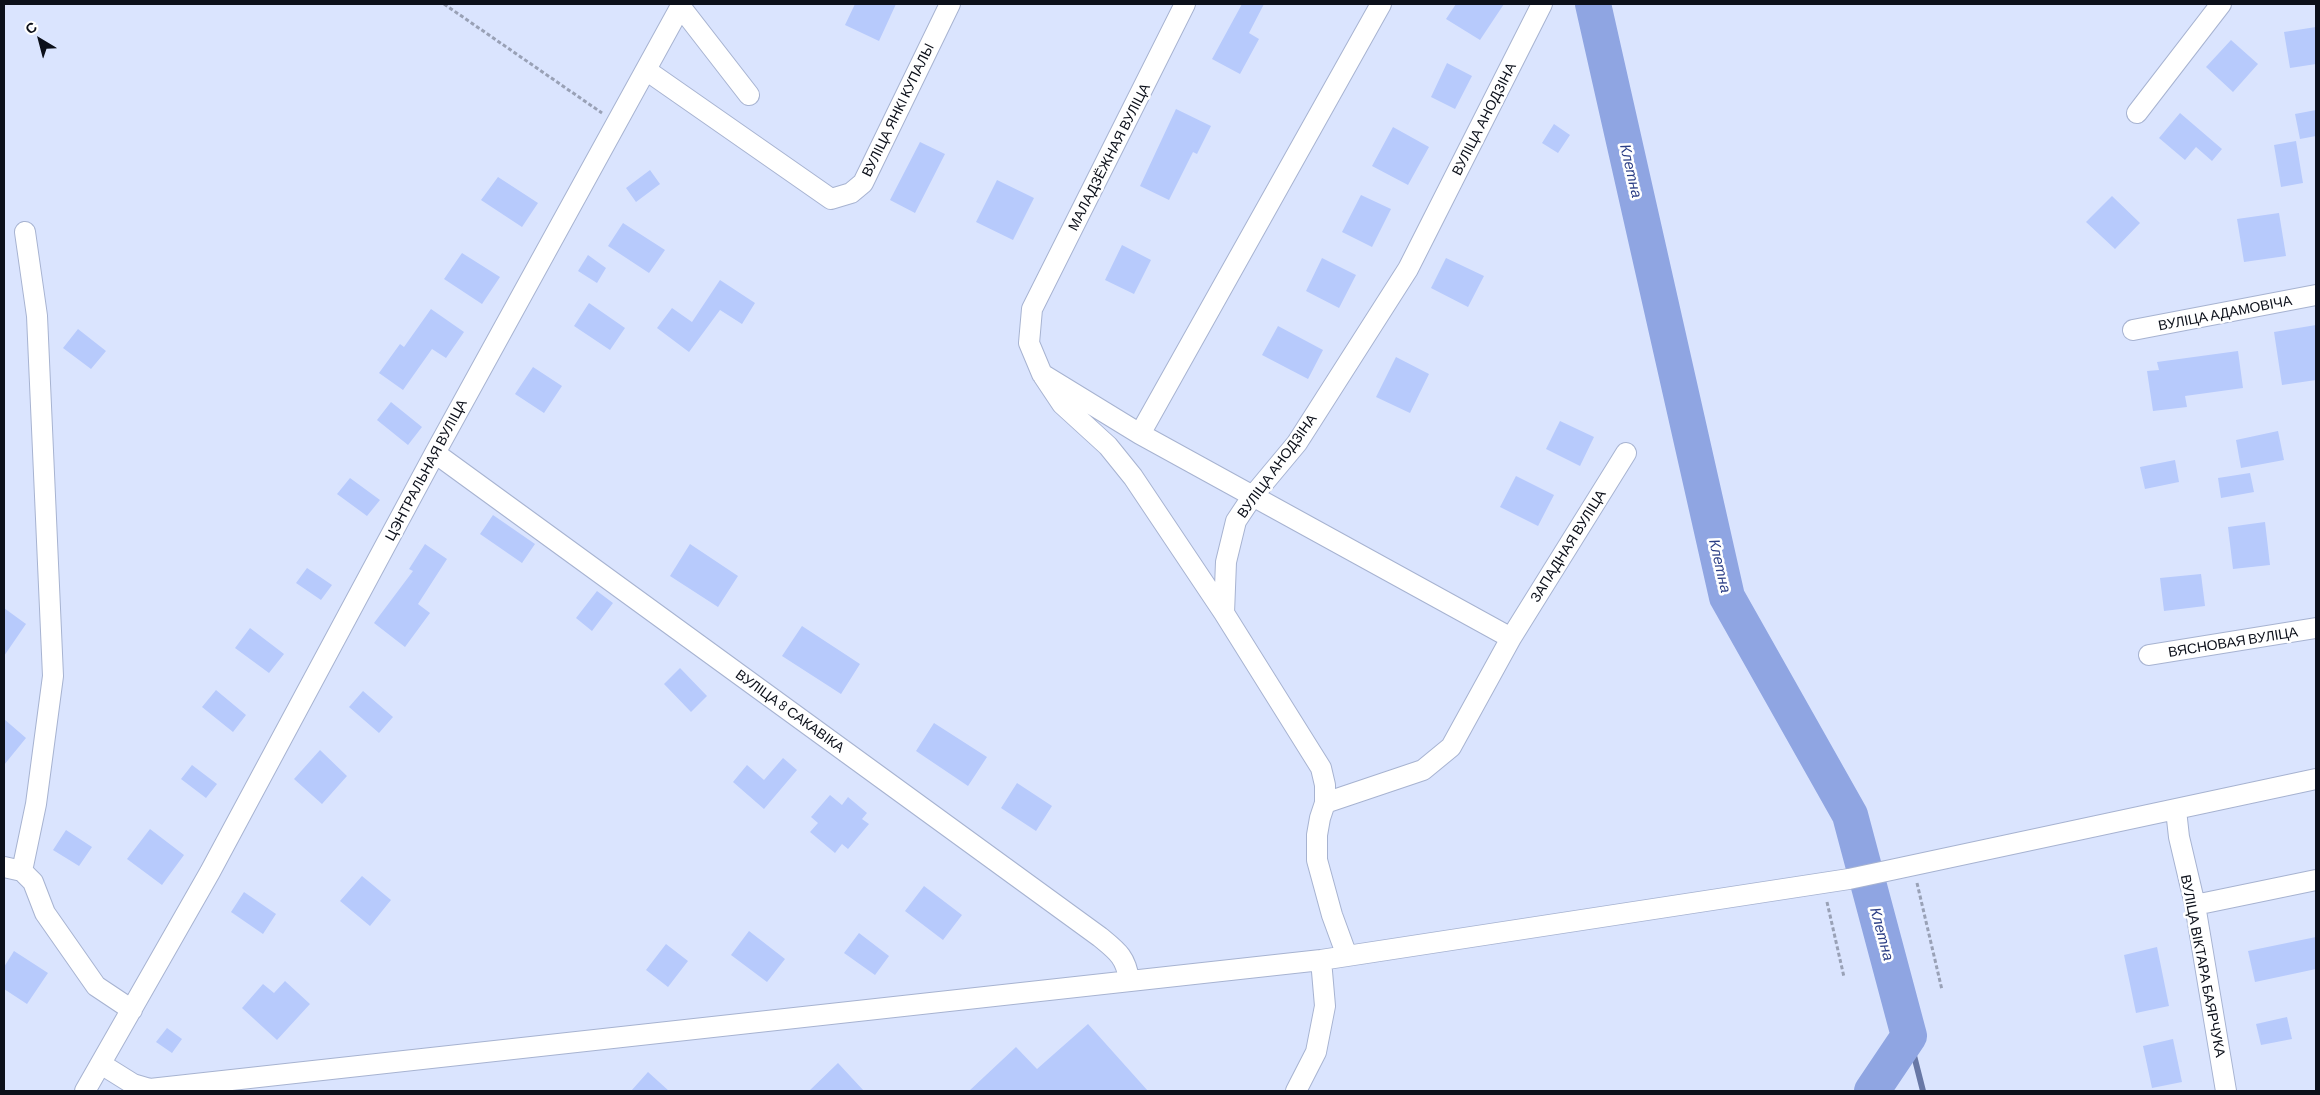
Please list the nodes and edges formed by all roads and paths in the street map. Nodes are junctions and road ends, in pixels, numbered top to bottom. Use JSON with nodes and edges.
{"nodes":[{"id":1,"x":444,"y":4,"type":"edge"},
{"id":2,"x":950,"y":4,"type":"edge"},
{"id":3,"x":1185,"y":4,"type":"edge"},
{"id":4,"x":1380,"y":4,"type":"edge"},
{"id":5,"x":1542,"y":4,"type":"edge"},
{"id":6,"x":2221,"y":4,"type":"edge"},
{"id":7,"x":681,"y":5,"type":"edge"},
{"id":8,"x":646,"y":70,"type":"junction"},
{"id":9,"x":749,"y":95,"type":"dead end"},
{"id":10,"x":2137,"y":113,"type":"dead end"},
{"id":11,"x":616,"y":122,"type":"junction"},
{"id":12,"x":25,"y":232,"type":"dead end"},
{"id":13,"x":2316,"y":296,"type":"edge"},
{"id":14,"x":2133,"y":330,"type":"dead end"},
{"id":15,"x":1042,"y":374,"type":"junction"},
{"id":16,"x":1140,"y":434,"type":"junction"},
{"id":17,"x":435,"y":453,"type":"junction"},
{"id":18,"x":1626,"y":453,"type":"dead end"},
{"id":19,"x":1252,"y":497,"type":"junction"},
{"id":20,"x":1224,"y":613,"type":"junction"},
{"id":21,"x":2316,"y":628,"type":"edge"},
{"id":22,"x":1511,"y":638,"type":"junction"},
{"id":23,"x":2149,"y":655,"type":"dead end"},
{"id":24,"x":2316,"y":779,"type":"edge"},
{"id":25,"x":1325,"y":803,"type":"junction"},
{"id":26,"x":2176,"y":810,"type":"junction"},
{"id":27,"x":1905,"y":868,"type":"junction"},
{"id":28,"x":13,"y":869,"type":"edge"},
{"id":29,"x":2316,"y":880,"type":"edge"},
{"id":30,"x":1823,"y":883,"type":"junction"},
{"id":31,"x":2195,"y":905,"type":"junction"},
{"id":32,"x":1347,"y":956,"type":"junction"},
{"id":33,"x":1321,"y":960,"type":"junction"},
{"id":34,"x":1844,"y":977,"type":"dead end"},
{"id":35,"x":1129,"y":980,"type":"junction"},
{"id":36,"x":1942,"y":990,"type":"dead end"},
{"id":37,"x":132,"y":1010,"type":"junction"},
{"id":38,"x":100,"y":1064,"type":"junction"},
{"id":39,"x":85,"y":1091,"type":"edge"},
{"id":40,"x":1296,"y":1091,"type":"edge"},
{"id":41,"x":2226,"y":1091,"type":"edge"}],
"edges":[{"from":1,"to":11,"type":"path"},
{"from":2,"to":8,"type":"street","name":"ВУЛІЦА ЯНКІ КУПАЛЫ"},
{"from":3,"to":15,"type":"street","name":"МАЛАДЗЁЖНАЯ ВУЛІЦА"},
{"from":4,"to":16,"type":"street"},
{"from":5,"to":19,"type":"street","name":"ВУЛІЦА АНОДЗІНА"},
{"from":6,"to":10,"type":"street"},
{"from":7,"to":8,"type":"street","name":"ЦЭНТРАЛЬНАЯ ВУЛІЦА"},
{"from":7,"to":9,"type":"street"},
{"from":8,"to":11,"type":"street","name":"ЦЭНТРАЛЬНАЯ ВУЛІЦА"},
{"from":11,"to":17,"type":"street","name":"ЦЭНТРАЛЬНАЯ ВУЛІЦА"},
{"from":12,"to":28,"type":"street"},
{"from":13,"to":14,"type":"street","name":"ВУЛІЦА АДАМОВІЧА"},
{"from":15,"to":16,"type":"street"},
{"from":15,"to":20,"type":"street"},
{"from":16,"to":19,"type":"street"},
{"from":17,"to":35,"type":"street","name":"ВУЛІЦА 8 САКАВІКА"},
{"from":17,"to":37,"type":"street","name":"ЦЭНТРАЛЬНАЯ ВУЛІЦА"},
{"from":18,"to":22,"type":"street","name":"ЗАПАДНАЯ ВУЛІЦА"},
{"from":19,"to":20,"type":"street","name":"ВУЛІЦА АНОДЗІНА"},
{"from":19,"to":22,"type":"street"},
{"from":20,"to":25,"type":"street"},
{"from":21,"to":23,"type":"street","name":"ВЯСНОВАЯ ВУЛІЦА"},
{"from":22,"to":25,"type":"street","name":"ЗАПАДНАЯ ВУЛІЦА"},
{"from":24,"to":26,"type":"street"},
{"from":25,"to":32,"type":"street"},
{"from":26,"to":27,"type":"street"},
{"from":26,"to":31,"type":"street","name":"ВУЛІЦА ВІКТАРА БАЯРЧУКА"},
{"from":27,"to":30,"type":"street"},
{"from":27,"to":36,"type":"path"},
{"from":28,"to":37,"type":"street"},
{"from":29,"to":31,"type":"street"},
{"from":30,"to":32,"type":"street"},
{"from":30,"to":34,"type":"path"},
{"from":31,"to":41,"type":"street","name":"ВУЛІЦА ВІКТАРА БАЯРЧУКА"},
{"from":32,"to":33,"type":"street"},
{"from":33,"to":35,"type":"street"},
{"from":33,"to":40,"type":"street"},
{"from":35,"to":38,"type":"street"},
{"from":37,"to":38,"type":"street","name":"ЦЭНТРАЛЬНАЯ ВУЛІЦА"},
{"from":38,"to":39,"type":"street","name":"ЦЭНТРАЛЬНАЯ ВУЛІЦА"}]}
